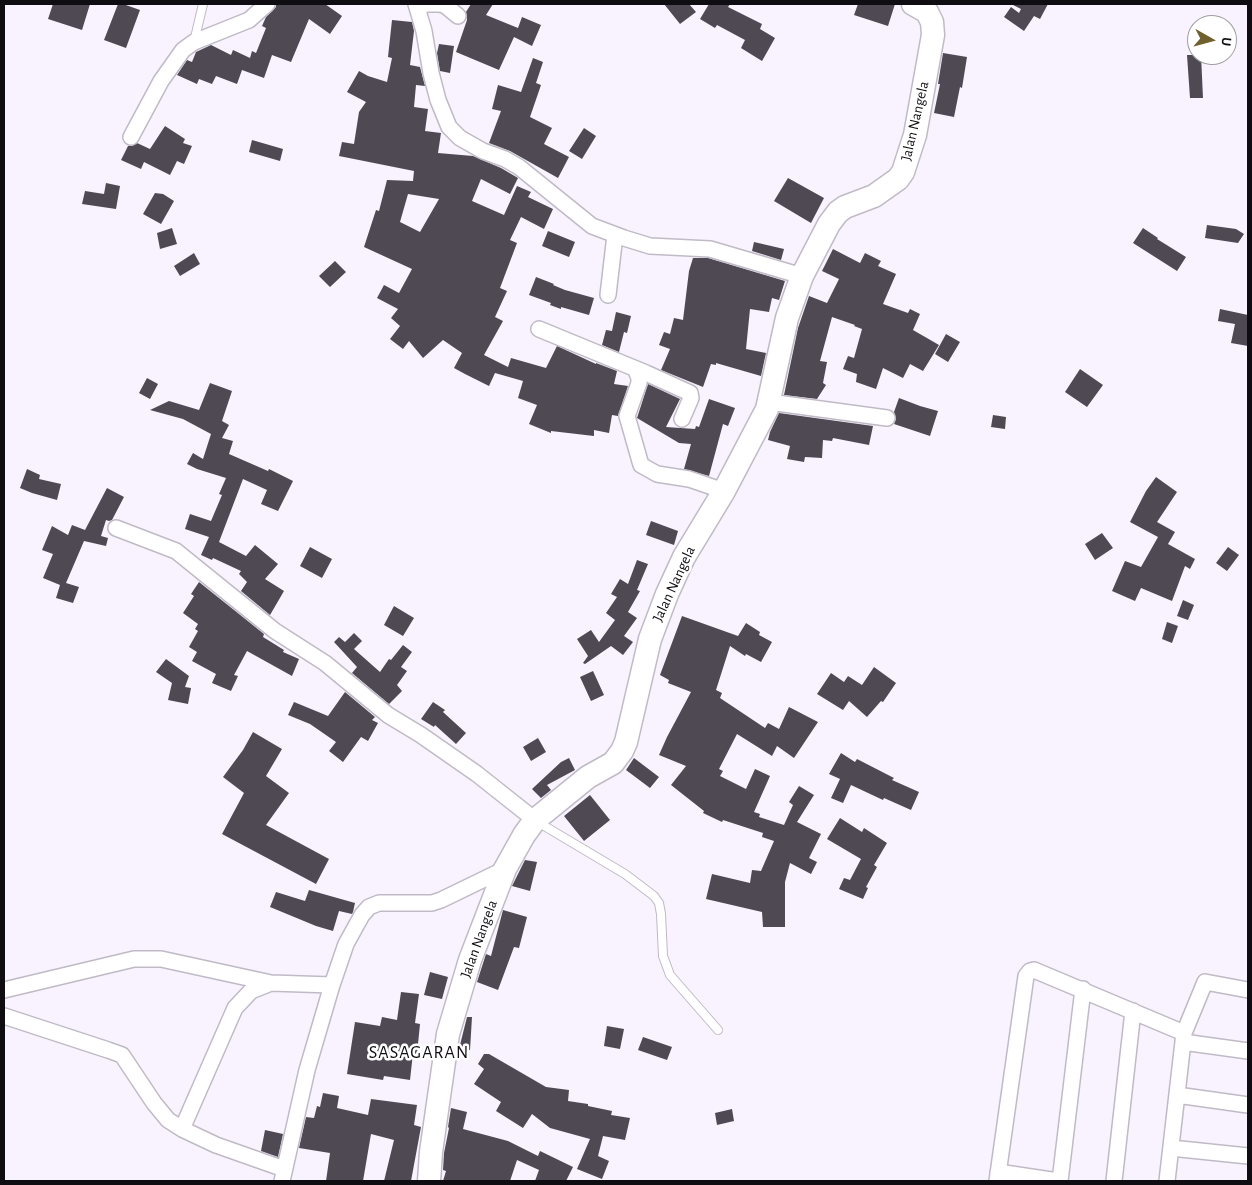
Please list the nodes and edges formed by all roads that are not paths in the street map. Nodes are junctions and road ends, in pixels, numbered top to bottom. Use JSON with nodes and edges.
{"nodes":[{"id":1,"x":203,"y":4,"type":"edge"},
{"id":2,"x":267,"y":4,"type":"edge"},
{"id":3,"x":417,"y":5,"type":"edge"},
{"id":4,"x":924,"y":8,"type":"edge"},
{"id":5,"x":458,"y":16,"type":"dead end"},
{"id":6,"x":194,"y":42,"type":"junction"},
{"id":7,"x":130,"y":137,"type":"dead end"},
{"id":8,"x":615,"y":235,"type":"junction"},
{"id":9,"x":802,"y":276,"type":"junction"},
{"id":10,"x":608,"y":295,"type":"dead end"},
{"id":11,"x":539,"y":329,"type":"dead end"},
{"id":12,"x":636,"y":370,"type":"junction"},
{"id":13,"x":769,"y":402,"type":"junction"},
{"id":14,"x":887,"y":418,"type":"dead end"},
{"id":15,"x":682,"y":419,"type":"dead end"},
{"id":16,"x":724,"y":490,"type":"junction"},
{"id":17,"x":116,"y":528,"type":"dead end"},
{"id":18,"x":535,"y":820,"type":"junction"},
{"id":19,"x":505,"y":869,"type":"junction"},
{"id":20,"x":271,"y":983,"type":"junction"},
{"id":21,"x":332,"y":985,"type":"junction"},
{"id":22,"x":1083,"y":989,"type":"junction"},
{"id":23,"x":4,"y":990,"type":"edge"},
{"id":24,"x":1248,"y":990,"type":"edge"},
{"id":25,"x":1132,"y":1011,"type":"junction"},
{"id":26,"x":4,"y":1016,"type":"edge"},
{"id":27,"x":718,"y":1030,"type":"dead end"},
{"id":28,"x":1184,"y":1037,"type":"junction"},
{"id":29,"x":1248,"y":1051,"type":"edge"},
{"id":30,"x":1177,"y":1095,"type":"junction"},
{"id":31,"x":1248,"y":1105,"type":"edge"},
{"id":32,"x":182,"y":1129,"type":"junction"},
{"id":33,"x":1171,"y":1148,"type":"junction"},
{"id":34,"x":1248,"y":1156,"type":"edge"},
{"id":35,"x":283,"y":1175,"type":"edge"},
{"id":36,"x":997,"y":1177,"type":"edge"},
{"id":37,"x":429,"y":1181,"type":"edge"},
{"id":38,"x":1059,"y":1181,"type":"edge"},
{"id":39,"x":1114,"y":1181,"type":"edge"},
{"id":40,"x":1167,"y":1181,"type":"edge"}],
"edges":[{"from":1,"to":6,"type":"lane"},
{"from":2,"to":6,"type":"street"},
{"from":3,"to":5,"type":"street"},
{"from":3,"to":8,"type":"street"},
{"from":4,"to":9,"type":"main road","name":"Jalan Nangela"},
{"from":6,"to":7,"type":"street"},
{"from":8,"to":9,"type":"street"},
{"from":8,"to":10,"type":"street"},
{"from":9,"to":13,"type":"main road","name":"Jalan Nangela"},
{"from":11,"to":12,"type":"street"},
{"from":12,"to":15,"type":"street"},
{"from":12,"to":16,"type":"street"},
{"from":13,"to":14,"type":"street"},
{"from":13,"to":16,"type":"main road","name":"Jalan Nangela"},
{"from":16,"to":18,"type":"main road","name":"Jalan Nangela"},
{"from":17,"to":18,"type":"street"},
{"from":18,"to":19,"type":"main road","name":"Jalan Nangela"},
{"from":18,"to":27,"type":"lane"},
{"from":19,"to":21,"type":"street"},
{"from":19,"to":37,"type":"main road","name":"Jalan Nangela"},
{"from":20,"to":21,"type":"street"},
{"from":20,"to":23,"type":"street"},
{"from":20,"to":32,"type":"street"},
{"from":21,"to":35,"type":"street"},
{"from":22,"to":25,"type":"street"},
{"from":22,"to":36,"type":"street"},
{"from":22,"to":38,"type":"street"},
{"from":24,"to":28,"type":"street"},
{"from":25,"to":28,"type":"street"},
{"from":25,"to":39,"type":"street"},
{"from":26,"to":32,"type":"street"},
{"from":28,"to":29,"type":"street"},
{"from":28,"to":30,"type":"street"},
{"from":30,"to":31,"type":"street"},
{"from":30,"to":33,"type":"street"},
{"from":32,"to":35,"type":"street"},
{"from":33,"to":34,"type":"street"},
{"from":33,"to":40,"type":"street"},
{"from":36,"to":38,"type":"street"}]}
